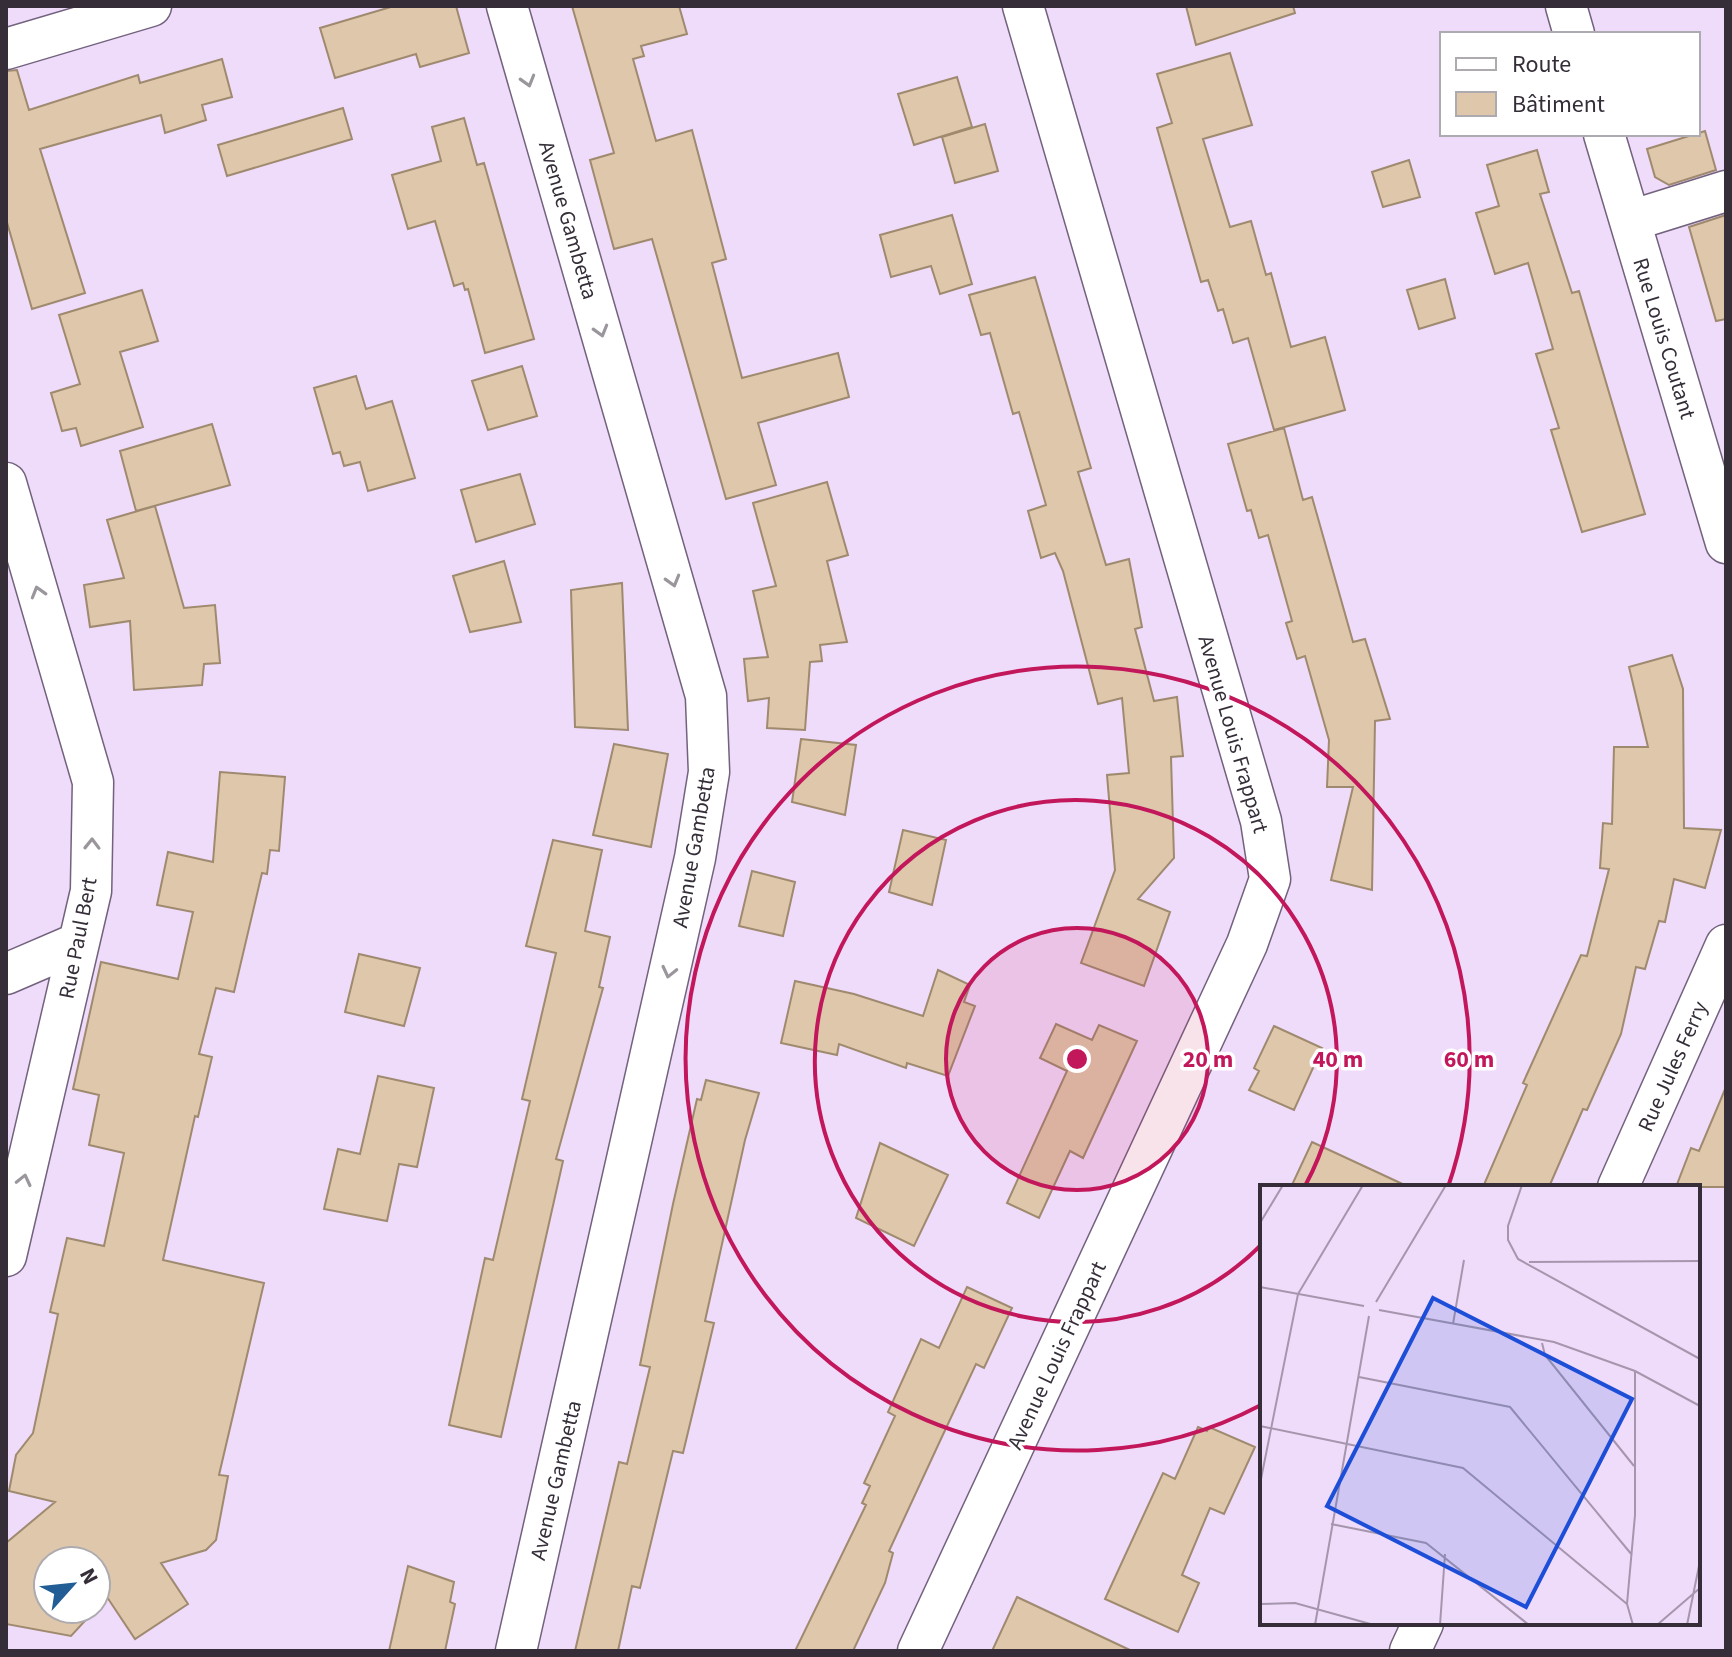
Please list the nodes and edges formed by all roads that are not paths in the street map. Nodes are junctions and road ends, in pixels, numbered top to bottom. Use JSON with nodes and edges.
{"nodes":[{"id":1,"x":151,"y":6,"type":"edge"},
{"id":2,"x":507,"y":6,"type":"edge"},
{"id":3,"x":1023,"y":6,"type":"edge"},
{"id":4,"x":1566,"y":6,"type":"edge"},
{"id":5,"x":1573,"y":32,"type":"edge"},
{"id":6,"x":6,"y":49,"type":"edge"},
{"id":7,"x":1605,"y":136,"type":"edge"},
{"id":8,"x":1726,"y":191,"type":"edge"},
{"id":9,"x":1630,"y":221,"type":"junction"},
{"id":10,"x":6,"y":483,"type":"edge"},
{"id":11,"x":1726,"y":543,"type":"edge"},
{"id":12,"x":78,"y":943,"type":"junction"},
{"id":13,"x":1726,"y":945,"type":"edge"},
{"id":14,"x":6,"y":974,"type":"edge"},
{"id":15,"x":1619,"y":1185,"type":"edge"},
{"id":16,"x":6,"y":1256,"type":"edge"},
{"id":17,"x":1422,"y":1625,"type":"edge"},
{"id":18,"x":516,"y":1651,"type":"edge"},
{"id":19,"x":918,"y":1651,"type":"edge"},
{"id":20,"x":1410,"y":1651,"type":"edge"}],
"edges":[{"from":1,"to":6,"type":"street"},
{"from":2,"to":18,"type":"street","name":"Avenue Gambetta","one_way":true},
{"from":3,"to":19,"type":"street","name":"Avenue Louis Frappart"},
{"from":4,"to":5,"type":"street"},
{"from":7,"to":9,"type":"street","name":"Rue Louis Coutant"},
{"from":8,"to":9,"type":"street"},
{"from":9,"to":11,"type":"street","name":"Rue Louis Coutant"},
{"from":12,"to":10,"type":"street","name":"Rue Paul Bert","one_way":true},
{"from":12,"to":14,"type":"street"},
{"from":16,"to":12,"type":"street","name":"Rue Paul Bert","one_way":true},
{"from":13,"to":15,"type":"street","name":"Rue Jules Ferry"},
{"from":17,"to":20,"type":"street"}]}
